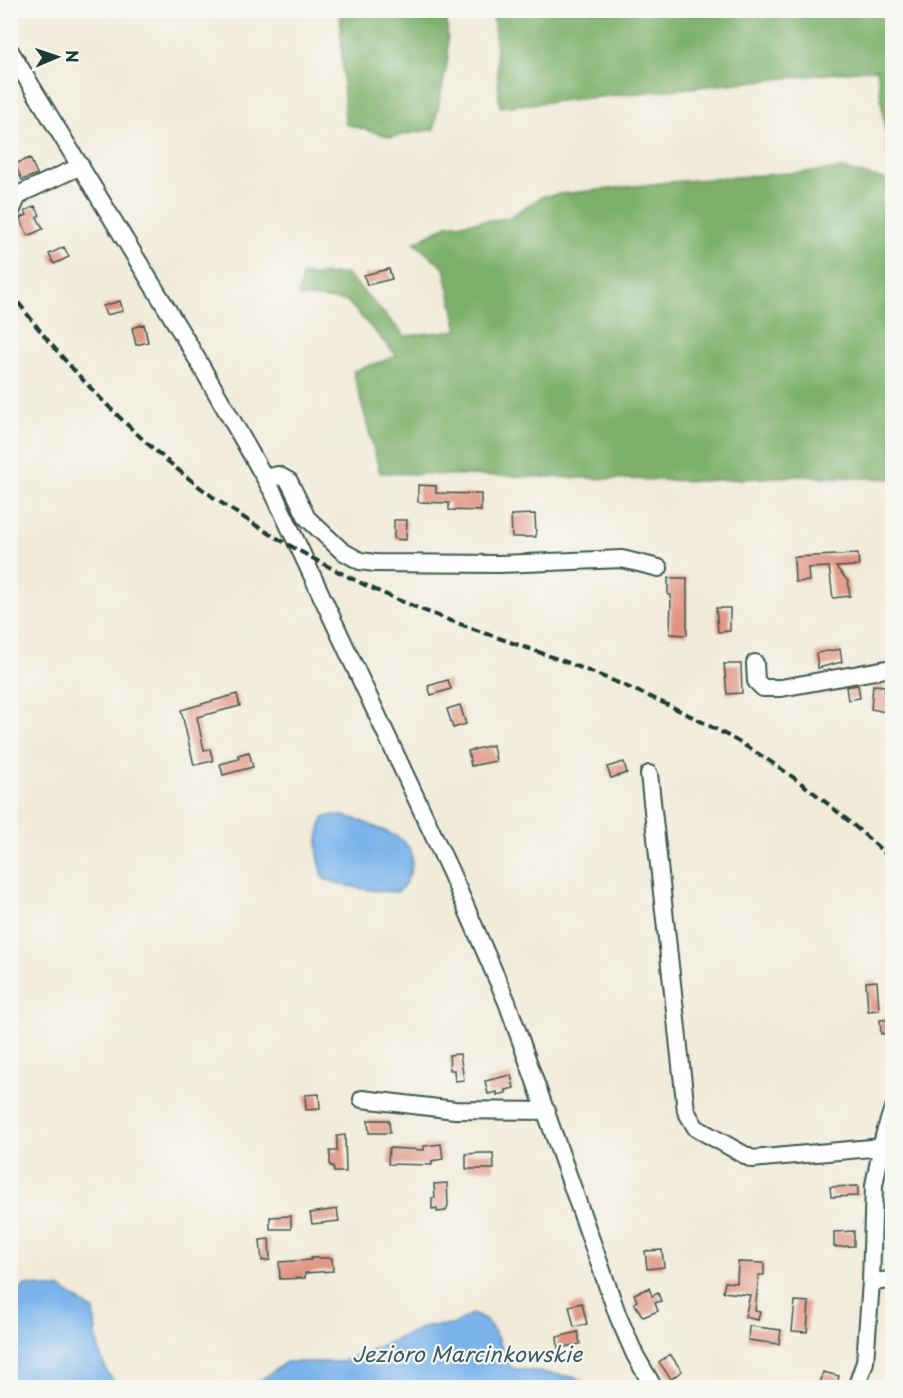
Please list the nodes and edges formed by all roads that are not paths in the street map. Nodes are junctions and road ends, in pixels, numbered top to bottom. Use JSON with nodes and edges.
{"nodes":[{"id":1,"x":10,"y":51,"type":"edge"},
{"id":2,"x":81,"y":166,"type":"junction"},
{"id":3,"x":10,"y":214,"type":"edge"},
{"id":4,"x":265,"y":478,"type":"junction"},
{"id":5,"x":659,"y":568,"type":"dead end"},
{"id":6,"x":755,"y":663,"type":"dead end"},
{"id":7,"x":892,"y":668,"type":"edge"},
{"id":8,"x":649,"y":774,"type":"dead end"},
{"id":9,"x":362,"y":1099,"type":"dead end"},
{"id":10,"x":547,"y":1111,"type":"junction"},
{"id":11,"x":892,"y":1111,"type":"edge"},
{"id":12,"x":882,"y":1147,"type":"junction"},
{"id":13,"x":892,"y":1280,"type":"edge"},
{"id":14,"x":871,"y":1282,"type":"junction"},
{"id":15,"x":654,"y":1388,"type":"edge"},
{"id":16,"x":856,"y":1388,"type":"edge"}],
"edges":[{"from":1,"to":2,"type":"street"},
{"from":2,"to":3,"type":"street"},
{"from":2,"to":4,"type":"street"},
{"from":4,"to":5,"type":"street"},
{"from":4,"to":10,"type":"street"},
{"from":6,"to":7,"type":"street"},
{"from":8,"to":12,"type":"street"},
{"from":9,"to":10,"type":"street"},
{"from":10,"to":15,"type":"street"},
{"from":11,"to":12,"type":"street"},
{"from":12,"to":14,"type":"street"},
{"from":13,"to":14,"type":"street"},
{"from":14,"to":16,"type":"street"}]}
